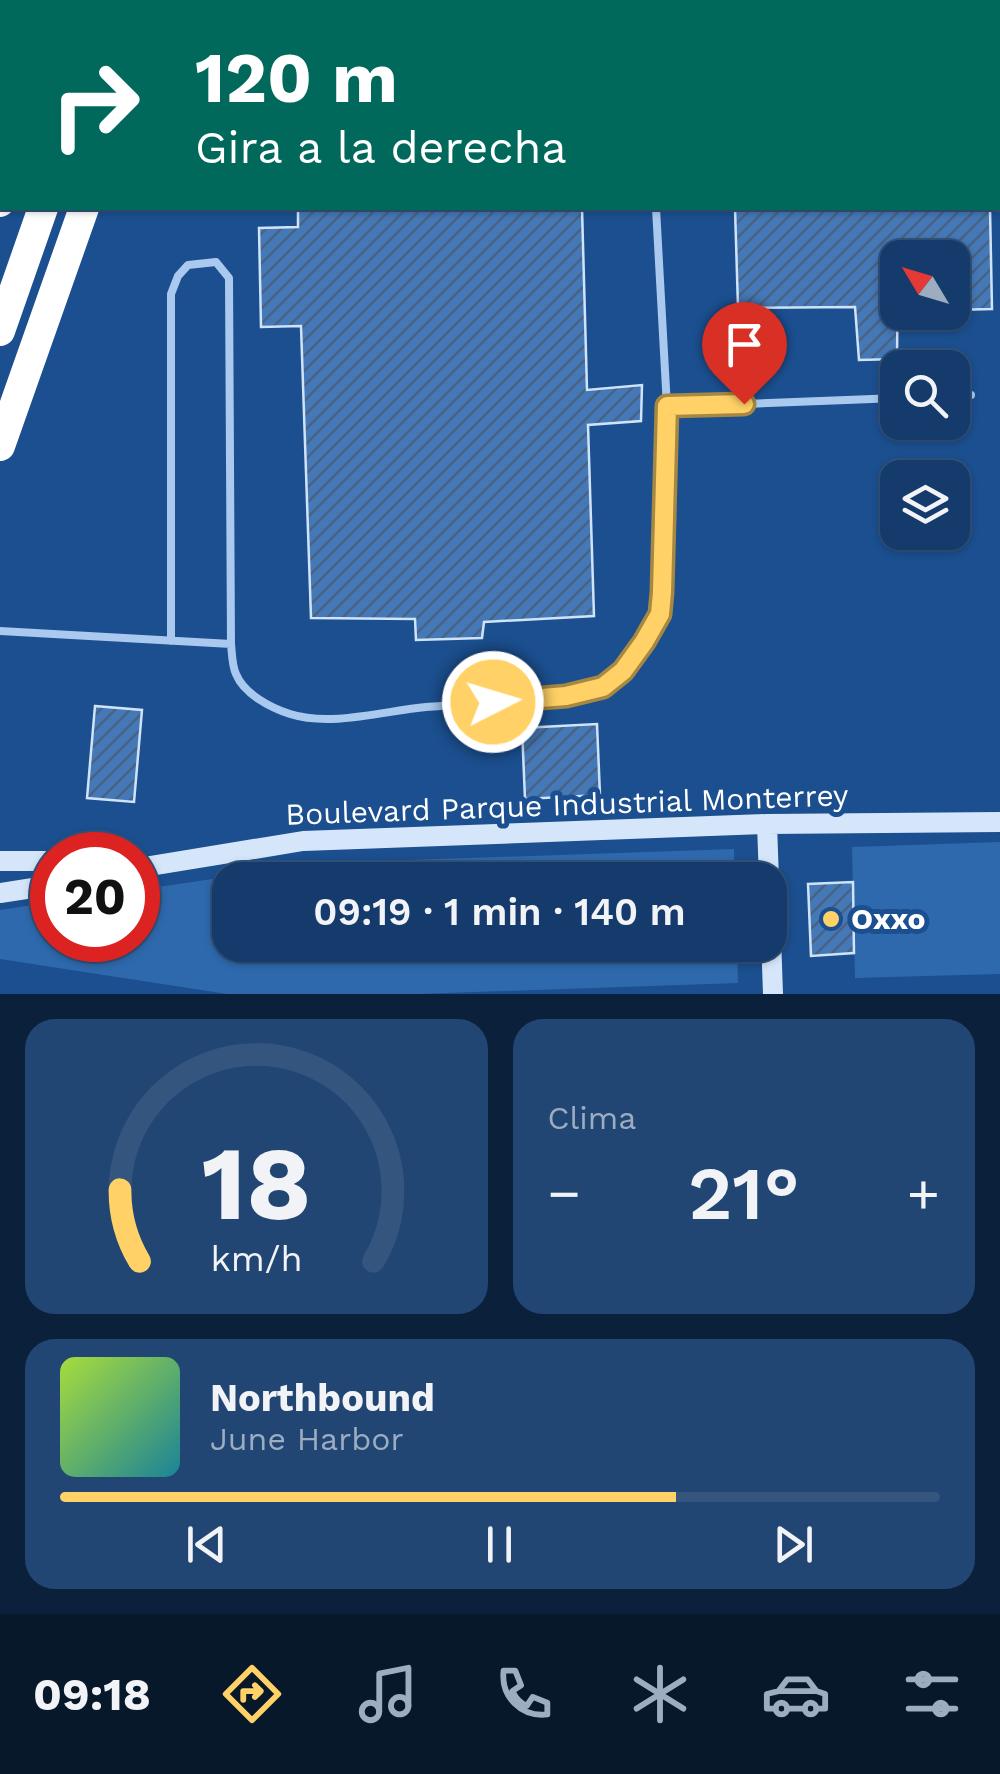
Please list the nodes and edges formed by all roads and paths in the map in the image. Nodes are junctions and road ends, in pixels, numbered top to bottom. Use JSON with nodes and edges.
{"nodes":[{"id":1,"x":42,"y":210,"type":"edge"},
{"id":2,"x":83,"y":210,"type":"edge"},
{"id":3,"x":656,"y":210,"type":"edge"},
{"id":4,"x":0,"y":331,"type":"edge"},
{"id":5,"x":880,"y":399,"type":"edge"},
{"id":6,"x":667,"y":406,"type":"junction"},
{"id":7,"x":0,"y":446,"type":"edge"},
{"id":8,"x":0,"y":632,"type":"edge"},
{"id":9,"x":171,"y":641,"type":"junction"},
{"id":10,"x":231,"y":644,"type":"junction"},
{"id":11,"x":1000,"y":822,"type":"edge"},
{"id":12,"x":768,"y":824,"type":"junction"},
{"id":13,"x":203,"y":855,"type":"junction"},
{"id":14,"x":160,"y":857,"type":"edge"},
{"id":15,"x":0,"y":861,"type":"edge"},
{"id":16,"x":30,"y":861,"type":"edge"},
{"id":17,"x":769,"y":862,"type":"edge"},
{"id":18,"x":160,"y":864,"type":"edge"},
{"id":19,"x":30,"y":888,"type":"edge"},
{"id":20,"x":0,"y":893,"type":"edge"},
{"id":21,"x":771,"y":962,"type":"edge"},
{"id":22,"x":772,"y":994,"type":"edge"}],
"edges":[{"from":1,"to":4,"type":"highway"},
{"from":2,"to":7,"type":"highway"},
{"from":3,"to":6,"type":"lane"},
{"from":5,"to":6,"type":"lane"},
{"from":6,"to":10,"type":"lane"},
{"from":8,"to":9,"type":"lane"},
{"from":9,"to":10,"type":"lane"},
{"from":9,"to":10,"type":"lane"},
{"from":11,"to":12,"type":"street","name":"Boulevard Parque Industrial Monterrey"},
{"from":12,"to":13,"type":"street","name":"Boulevard Parque Industrial Monterrey"},
{"from":12,"to":17,"type":"street"},
{"from":13,"to":14,"type":"street"},
{"from":13,"to":18,"type":"street","name":"Boulevard Parque Industrial Monterrey"},
{"from":15,"to":16,"type":"street"},
{"from":19,"to":20,"type":"street"},
{"from":21,"to":22,"type":"street"}]}
